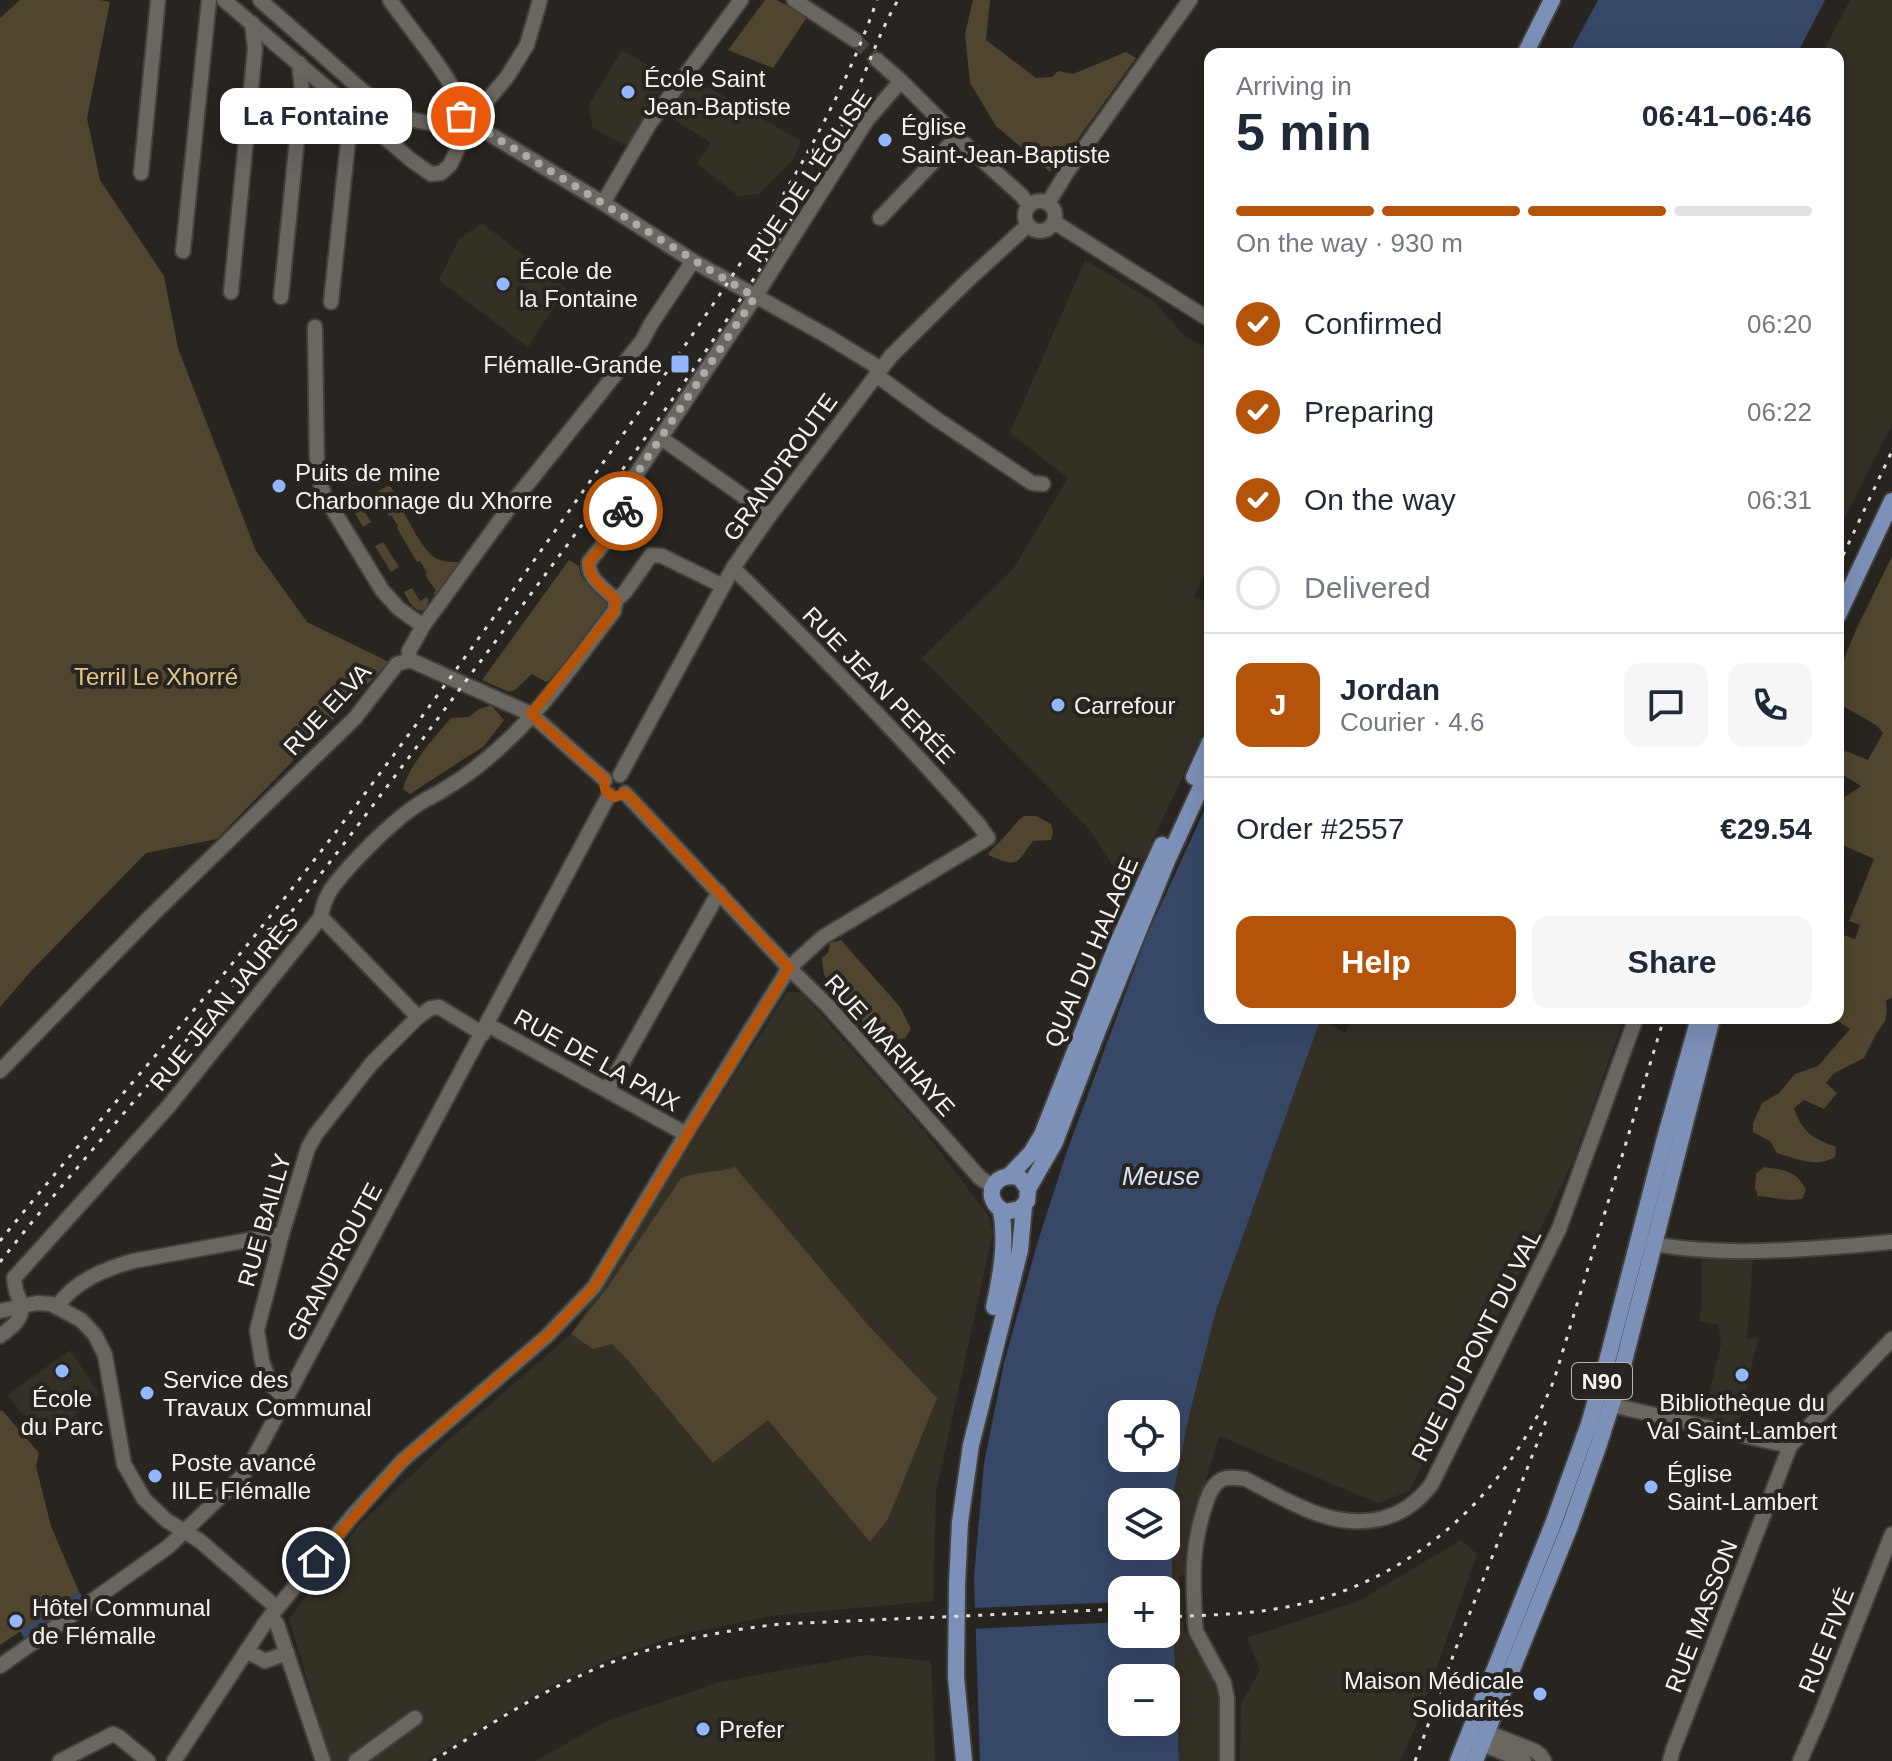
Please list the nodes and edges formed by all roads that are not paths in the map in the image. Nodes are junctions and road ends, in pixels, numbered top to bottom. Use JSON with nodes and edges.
{"nodes":[{"id":1,"x":158,"y":0,"type":"edge"},
{"id":2,"x":209,"y":0,"type":"edge"},
{"id":3,"x":224,"y":0,"type":"edge"},
{"id":4,"x":260,"y":0,"type":"edge"},
{"id":5,"x":390,"y":0,"type":"edge"},
{"id":6,"x":540,"y":0,"type":"edge"},
{"id":7,"x":741,"y":0,"type":"edge"},
{"id":8,"x":794,"y":0,"type":"edge"},
{"id":9,"x":1190,"y":0,"type":"edge"},
{"id":10,"x":1552,"y":0,"type":"edge"},
{"id":11,"x":817,"y":6,"type":"edge"},
{"id":12,"x":237,"y":10,"type":"junction"},
{"id":13,"x":207,"y":22,"type":"junction"},
{"id":14,"x":252,"y":23,"type":"junction"},
{"id":15,"x":855,"y":40,"type":"tunnel mouth"},
{"id":16,"x":1528,"y":48,"type":"edge"},
{"id":17,"x":284,"y":50,"type":"junction"},
{"id":18,"x":877,"y":60,"type":"tunnel mouth"},
{"id":19,"x":254,"y":61,"type":"junction"},
{"id":20,"x":299,"y":63,"type":"junction"},
{"id":21,"x":901,"y":81,"type":"junction"},
{"id":22,"x":332,"y":93,"type":"junction"},
{"id":23,"x":301,"y":101,"type":"junction"},
{"id":24,"x":345,"y":103,"type":"junction"},
{"id":25,"x":469,"y":121,"type":"junction"},
{"id":26,"x":378,"y":132,"type":"junction"},
{"id":27,"x":957,"y":137,"type":"junction"},
{"id":28,"x":348,"y":145,"type":"junction"},
{"id":29,"x":141,"y":173,"type":"dead end"},
{"id":30,"x":603,"y":203,"type":"junction"},
{"id":31,"x":1048,"y":203,"type":"junction"},
{"id":32,"x":1029,"y":206,"type":"junction"},
{"id":33,"x":880,"y":218,"type":"dead end"},
{"id":34,"x":1054,"y":222,"type":"junction"},
{"id":35,"x":1028,"y":225,"type":"junction"},
{"id":36,"x":183,"y":251,"type":"dead end"},
{"id":37,"x":693,"y":261,"type":"junction"},
{"id":38,"x":231,"y":292,"type":"dead end"},
{"id":39,"x":281,"y":297,"type":"dead end"},
{"id":40,"x":755,"y":297,"type":"junction"},
{"id":41,"x":331,"y":302,"type":"dead end"},
{"id":42,"x":1204,"y":316,"type":"edge"},
{"id":43,"x":315,"y":327,"type":"dead end"},
{"id":44,"x":879,"y":372,"type":"junction"},
{"id":45,"x":661,"y":438,"type":"junction"},
{"id":46,"x":1043,"y":484,"type":"dead end"},
{"id":47,"x":1892,"y":501,"type":"edge"},
{"id":48,"x":770,"y":515,"type":"junction"},
{"id":49,"x":733,"y":568,"type":"junction"},
{"id":50,"x":723,"y":586,"type":"junction"},
{"id":51,"x":616,"y":600,"type":"junction"},
{"id":52,"x":1844,"y":602,"type":"edge"},
{"id":53,"x":423,"y":626,"type":"junction"},
{"id":54,"x":410,"y":660,"type":"junction"},
{"id":55,"x":531,"y":714,"type":"junction"},
{"id":56,"x":1204,"y":755,"type":"edge"},
{"id":57,"x":620,"y":775,"type":"junction"},
{"id":58,"x":605,"y":780,"type":"junction"},
{"id":59,"x":1204,"y":780,"type":"edge"},
{"id":60,"x":625,"y":793,"type":"junction"},
{"id":61,"x":609,"y":795,"type":"junction"},
{"id":62,"x":719,"y":892,"type":"junction"},
{"id":63,"x":321,"y":917,"type":"junction"},
{"id":64,"x":789,"y":968,"type":"junction"},
{"id":65,"x":418,"y":1017,"type":"junction"},
{"id":66,"x":1634,"y":1024,"type":"edge"},
{"id":67,"x":1697,"y":1024,"type":"edge"},
{"id":68,"x":1710,"y":1024,"type":"edge"},
{"id":69,"x":485,"y":1030,"type":"junction"},
{"id":70,"x":0,"y":1071,"type":"edge"},
{"id":71,"x":607,"y":1090,"type":"junction"},
{"id":72,"x":686,"y":1134,"type":"junction"},
{"id":73,"x":1010,"y":1175,"type":"junction"},
{"id":74,"x":993,"y":1186,"type":"junction"},
{"id":75,"x":1026,"y":1198,"type":"junction"},
{"id":76,"x":1001,"y":1210,"type":"junction"},
{"id":77,"x":282,"y":1234,"type":"junction"},
{"id":78,"x":1892,"y":1242,"type":"edge"},
{"id":79,"x":1646,"y":1243,"type":"junction"},
{"id":80,"x":22,"y":1306,"type":"junction"},
{"id":81,"x":57,"y":1307,"type":"junction"},
{"id":82,"x":0,"y":1311,"type":"edge"},
{"id":83,"x":0,"y":1336,"type":"edge"},
{"id":84,"x":1892,"y":1339,"type":"edge"},
{"id":85,"x":285,"y":1398,"type":"junction"},
{"id":86,"x":1604,"y":1403,"type":"junction"},
{"id":87,"x":1790,"y":1446,"type":"junction"},
{"id":88,"x":185,"y":1530,"type":"junction"},
{"id":89,"x":1892,"y":1534,"type":"edge"},
{"id":90,"x":274,"y":1612,"type":"junction"},
{"id":91,"x":246,"y":1651,"type":"junction"},
{"id":92,"x":287,"y":1653,"type":"junction"},
{"id":93,"x":0,"y":1666,"type":"edge"},
{"id":94,"x":415,"y":1718,"type":"dead end"},
{"id":95,"x":1480,"y":1736,"type":"junction"},
{"id":96,"x":60,"y":1761,"type":"edge"},
{"id":97,"x":148,"y":1761,"type":"edge"},
{"id":98,"x":174,"y":1761,"type":"edge"},
{"id":99,"x":323,"y":1761,"type":"edge"},
{"id":100,"x":356,"y":1761,"type":"edge"},
{"id":101,"x":954,"y":1761,"type":"edge"},
{"id":102,"x":964,"y":1761,"type":"edge"},
{"id":103,"x":1227,"y":1761,"type":"edge"},
{"id":104,"x":1458,"y":1761,"type":"edge"},
{"id":105,"x":1475,"y":1761,"type":"edge"},
{"id":106,"x":1524,"y":1761,"type":"edge"},
{"id":107,"x":1544,"y":1761,"type":"edge"},
{"id":108,"x":1670,"y":1761,"type":"edge"},
{"id":109,"x":1800,"y":1761,"type":"edge"}],
"edges":[{"from":1,"to":29,"type":"street"},
{"from":2,"to":13,"type":"street"},
{"from":3,"to":12,"type":"street"},
{"from":4,"to":25,"type":"street"},
{"from":5,"to":25,"type":"street"},
{"from":6,"to":25,"type":"street"},
{"from":7,"to":30,"type":"street"},
{"from":8,"to":11,"type":"street"},
{"from":9,"to":31,"type":"street"},
{"from":10,"to":16,"type":"main road"},
{"from":11,"to":15,"type":"street"},
{"from":12,"to":13,"type":"street"},
{"from":12,"to":14,"type":"street"},
{"from":13,"to":36,"type":"street"},
{"from":14,"to":17,"type":"street"},
{"from":14,"to":19,"type":"street"},
{"from":17,"to":19,"type":"street"},
{"from":17,"to":20,"type":"street"},
{"from":18,"to":21,"type":"street"},
{"from":19,"to":38,"type":"street"},
{"from":20,"to":22,"type":"street"},
{"from":20,"to":23,"type":"street"},
{"from":21,"to":27,"type":"street"},
{"from":21,"to":40,"type":"street","name":"RUE DE L'ÉGLISE"},
{"from":22,"to":23,"type":"street"},
{"from":22,"to":24,"type":"street"},
{"from":23,"to":39,"type":"street"},
{"from":24,"to":26,"type":"street"},
{"from":24,"to":28,"type":"street"},
{"from":25,"to":26,"type":"street"},
{"from":25,"to":30,"type":"street"},
{"from":26,"to":28,"type":"street"},
{"from":27,"to":32,"type":"street"},
{"from":27,"to":33,"type":"street"},
{"from":28,"to":41,"type":"street"},
{"from":30,"to":37,"type":"street"},
{"from":31,"to":32,"type":"street"},
{"from":31,"to":34,"type":"street"},
{"from":32,"to":35,"type":"street"},
{"from":34,"to":35,"type":"street"},
{"from":34,"to":42,"type":"street"},
{"from":35,"to":44,"type":"street","name":"GRAND'ROUTE"},
{"from":37,"to":40,"type":"street"},
{"from":37,"to":53,"type":"street","name":"RUE ELVA"},
{"from":40,"to":44,"type":"street"},
{"from":40,"to":45,"type":"street"},
{"from":43,"to":53,"type":"street"},
{"from":44,"to":46,"type":"street"},
{"from":44,"to":48,"type":"street","name":"GRAND'ROUTE"},
{"from":45,"to":48,"type":"street"},
{"from":45,"to":51,"type":"street"},
{"from":47,"to":52,"type":"main road"},
{"from":48,"to":49,"type":"street","name":"GRAND'ROUTE"},
{"from":49,"to":50,"type":"street","name":"GRAND'ROUTE"},
{"from":49,"to":64,"type":"street","name":"RUE JEAN PERÉE"},
{"from":50,"to":51,"type":"street","name":"RUE JEAN JAURÈS"},
{"from":50,"to":57,"type":"street","name":"GRAND'ROUTE"},
{"from":51,"to":55,"type":"street","name":"RUE JEAN JAURÈS"},
{"from":53,"to":54,"type":"street","name":"RUE ELVA"},
{"from":54,"to":55,"type":"street"},
{"from":54,"to":70,"type":"street","name":"RUE ELVA"},
{"from":55,"to":58,"type":"street"},
{"from":55,"to":63,"type":"street","name":"RUE JEAN JAURÈS"},
{"from":56,"to":73,"type":"main road","name":"QUAI DU HALAGE"},
{"from":57,"to":58,"type":"street"},
{"from":57,"to":60,"type":"street"},
{"from":58,"to":61,"type":"street"},
{"from":59,"to":75,"type":"main road","name":"QUAI DU HALAGE"},
{"from":60,"to":61,"type":"street"},
{"from":60,"to":62,"type":"street","name":"RUE MARIHAYE"},
{"from":61,"to":69,"type":"street","name":"GRAND'ROUTE"},
{"from":62,"to":64,"type":"street","name":"RUE MARIHAYE"},
{"from":62,"to":71,"type":"street"},
{"from":63,"to":65,"type":"street"},
{"from":63,"to":80,"type":"street","name":"RUE JEAN JAURÈS"},
{"from":64,"to":72,"type":"street"},
{"from":64,"to":74,"type":"street","name":"RUE MARIHAYE"},
{"from":65,"to":69,"type":"street"},
{"from":65,"to":77,"type":"street","name":"RUE BAILLY"},
{"from":66,"to":103,"type":"street","name":"RUE DU PONT DU VAL"},
{"from":67,"to":79,"type":"main road","number":"N90"},
{"from":68,"to":79,"type":"main road","number":"N90"},
{"from":69,"to":71,"type":"street","name":"RUE DE LA PAIX"},
{"from":69,"to":85,"type":"street","name":"GRAND'ROUTE"},
{"from":71,"to":72,"type":"street","name":"RUE DE LA PAIX"},
{"from":72,"to":90,"type":"street"},
{"from":73,"to":74,"type":"main road"},
{"from":73,"to":75,"type":"main road"},
{"from":74,"to":76,"type":"main road"},
{"from":75,"to":76,"type":"main road"},
{"from":75,"to":102,"type":"main road"},
{"from":76,"to":101,"type":"main road"},
{"from":77,"to":81,"type":"street"},
{"from":77,"to":85,"type":"street","name":"RUE BAILLY"},
{"from":78,"to":79,"type":"street"},
{"from":79,"to":86,"type":"main road","number":"N90"},
{"from":80,"to":81,"type":"street"},
{"from":80,"to":82,"type":"street"},
{"from":80,"to":83,"type":"street"},
{"from":81,"to":88,"type":"street"},
{"from":84,"to":87,"type":"street","name":"RUE MASSON"},
{"from":85,"to":88,"type":"street","name":"GRAND'ROUTE"},
{"from":86,"to":87,"type":"street"},
{"from":86,"to":95,"type":"main road","number":"N90"},
{"from":87,"to":108,"type":"street","name":"RUE MASSON"},
{"from":88,"to":90,"type":"street"},
{"from":88,"to":93,"type":"street","name":"GRAND'ROUTE"},
{"from":89,"to":109,"type":"street","name":"RUE FIVÉ"},
{"from":90,"to":91,"type":"street"},
{"from":90,"to":92,"type":"street"},
{"from":91,"to":92,"type":"street"},
{"from":91,"to":98,"type":"street"},
{"from":92,"to":99,"type":"street"},
{"from":94,"to":100,"type":"street"},
{"from":95,"to":104,"type":"main road","number":"N90"},
{"from":95,"to":105,"type":"main road","number":"N90"},
{"from":95,"to":106,"type":"street"},
{"from":95,"to":107,"type":"street"},
{"from":96,"to":97,"type":"street"}]}
